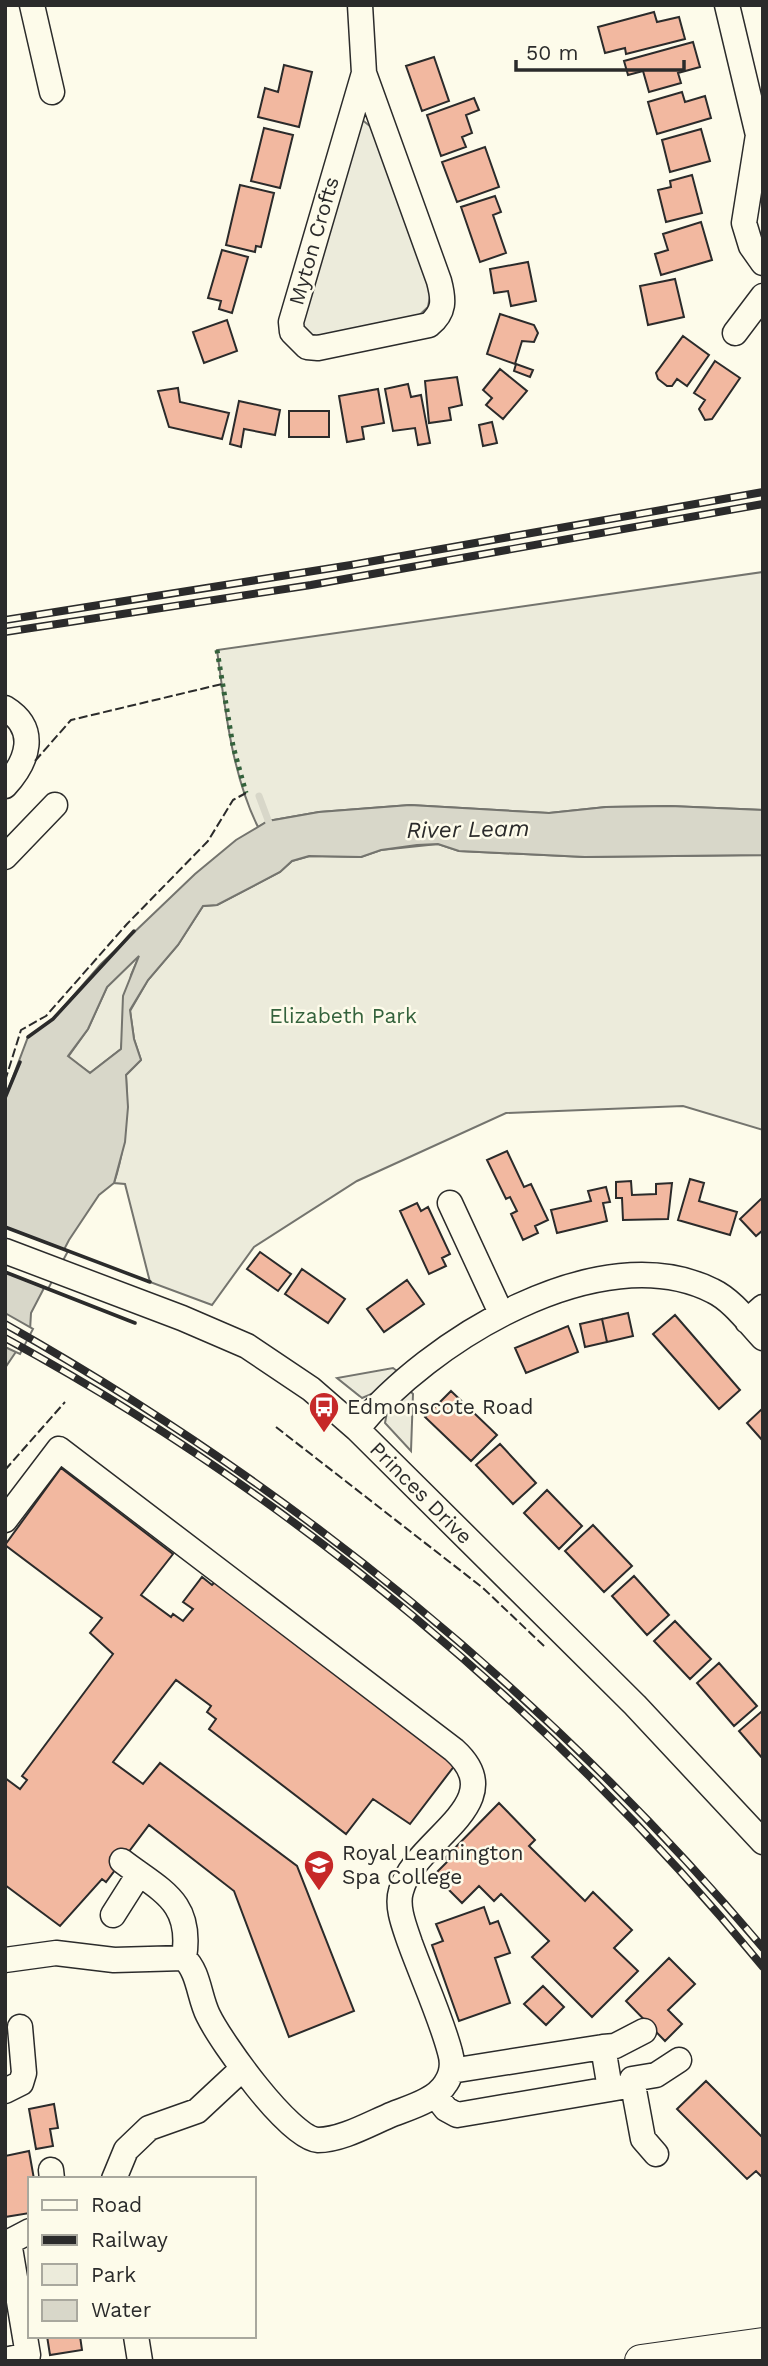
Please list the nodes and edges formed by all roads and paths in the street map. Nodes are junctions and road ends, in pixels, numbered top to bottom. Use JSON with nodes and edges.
{"nodes":[{"id":1,"x":32,"y":5,"type":"edge"},
{"id":2,"x":360,"y":5,"type":"edge"},
{"id":3,"x":727,"y":5,"type":"edge"},
{"id":4,"x":364,"y":73,"type":"junction"},
{"id":5,"x":52,"y":92,"type":"dead end"},
{"id":6,"x":763,"y":263,"type":"edge"},
{"id":7,"x":763,"y":296,"type":"edge"},
{"id":8,"x":736,"y":333,"type":"dead end"},
{"id":9,"x":5,"y":708,"type":"edge"},
{"id":10,"x":5,"y":786,"type":"edge"},
{"id":11,"x":55,"y":805,"type":"dead end"},
{"id":12,"x":5,"y":857,"type":"edge"},
{"id":13,"x":450,"y":1203,"type":"dead end"},
{"id":14,"x":5,"y":1251,"type":"edge"},
{"id":15,"x":501,"y":1313,"type":"junction"},
{"id":16,"x":758,"y":1322,"type":"edge"},
{"id":17,"x":357,"y":1429,"type":"junction"},
{"id":18,"x":5,"y":1520,"type":"edge"},
{"id":19,"x":763,"y":1842,"type":"edge"},
{"id":20,"x":113,"y":1915,"type":"dead end"},
{"id":21,"x":184,"y":1958,"type":"junction"},
{"id":22,"x":5,"y":1960,"type":"edge"},
{"id":23,"x":20,"y":2027,"type":"dead end"},
{"id":24,"x":644,"y":2031,"type":"dead end"},
{"id":25,"x":603,"y":2047,"type":"junction"},
{"id":26,"x":679,"y":2060,"type":"dead end"},
{"id":27,"x":241,"y":2070,"type":"junction"},
{"id":28,"x":451,"y":2071,"type":"junction"},
{"id":29,"x":622,"y":2087,"type":"junction"},
{"id":30,"x":5,"y":2091,"type":"edge"},
{"id":31,"x":435,"y":2095,"type":"junction"},
{"id":32,"x":656,"y":2154,"type":"dead end"},
{"id":33,"x":115,"y":2177,"type":"edge"},
{"id":34,"x":19,"y":2236,"type":"edge"},
{"id":35,"x":136,"y":2338,"type":"edge"},
{"id":36,"x":760,"y":2345,"type":"edge"},
{"id":37,"x":5,"y":2360,"type":"edge"},
{"id":38,"x":140,"y":2361,"type":"edge"},
{"id":39,"x":641,"y":2361,"type":"edge"},
{"id":40,"x":715,"y":2361,"type":"edge"}],
"edges":[{"from":1,"to":5,"type":"street"},
{"from":2,"to":4,"type":"street","name":"Myton Crofts"},
{"from":3,"to":6,"type":"street"},
{"from":4,"to":4,"type":"street","name":"Myton Crofts"},
{"from":7,"to":8,"type":"street"},
{"from":9,"to":10,"type":"street"},
{"from":11,"to":12,"type":"street"},
{"from":13,"to":15,"type":"street"},
{"from":14,"to":17,"type":"street","name":"Princes Drive"},
{"from":15,"to":16,"type":"street"},
{"from":15,"to":17,"type":"street"},
{"from":17,"to":19,"type":"street","name":"Princes Drive"},
{"from":18,"to":28,"type":"street"},
{"from":20,"to":21,"type":"street"},
{"from":21,"to":22,"type":"street"},
{"from":21,"to":27,"type":"street"},
{"from":23,"to":30,"type":"street"},
{"from":24,"to":25,"type":"street"},
{"from":25,"to":28,"type":"street"},
{"from":25,"to":29,"type":"street"},
{"from":26,"to":29,"type":"street"},
{"from":27,"to":31,"type":"street"},
{"from":27,"to":33,"type":"street"},
{"from":28,"to":31,"type":"street"},
{"from":29,"to":31,"type":"street"},
{"from":29,"to":32,"type":"street"},
{"from":34,"to":37,"type":"street"},
{"from":35,"to":38,"type":"street"},
{"from":36,"to":39,"type":"main road"},
{"from":36,"to":40,"type":"main road"}]}
